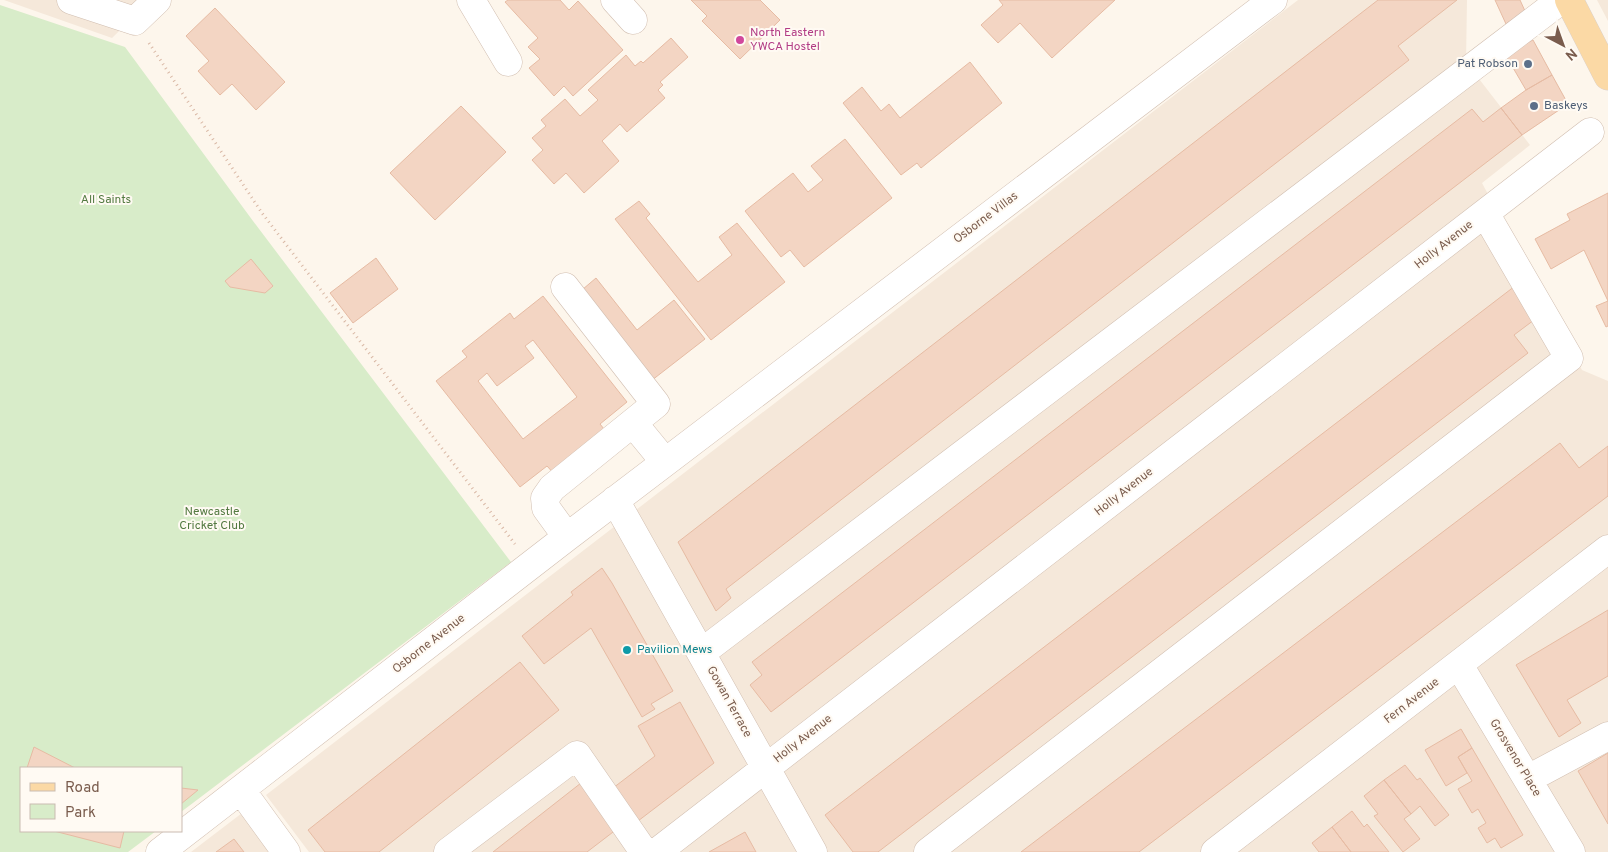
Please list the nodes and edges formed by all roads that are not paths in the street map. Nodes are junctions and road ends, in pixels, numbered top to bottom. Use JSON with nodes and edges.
{"nodes":[{"id":1,"x":71,"y":0,"type":"edge"},
{"id":2,"x":157,"y":0,"type":"edge"},
{"id":3,"x":471,"y":0,"type":"edge"},
{"id":4,"x":615,"y":0,"type":"edge"},
{"id":5,"x":1273,"y":0,"type":"edge"},
{"id":6,"x":1561,"y":0,"type":"edge"},
{"id":7,"x":1569,"y":0,"type":"edge"},
{"id":8,"x":633,"y":20,"type":"dead end"},
{"id":9,"x":508,"y":62,"type":"dead end"},
{"id":10,"x":1608,"y":76,"type":"edge"},
{"id":11,"x":1590,"y":132,"type":"dead end"},
{"id":12,"x":1485,"y":213,"type":"junction"},
{"id":13,"x":566,"y":287,"type":"dead end"},
{"id":14,"x":633,"y":423,"type":"junction"},
{"id":15,"x":698,"y":436,"type":"joint"},
{"id":16,"x":665,"y":462,"type":"junction"},
{"id":17,"x":615,"y":500,"type":"junction"},
{"id":18,"x":567,"y":537,"type":"junction"},
{"id":19,"x":1608,"y":549,"type":"edge"},
{"id":20,"x":701,"y":653,"type":"junction"},
{"id":21,"x":1459,"y":665,"type":"junction"},
{"id":22,"x":1608,"y":736,"type":"edge"},
{"id":23,"x":766,"y":768,"type":"junction"},
{"id":24,"x":1528,"y":779,"type":"junction"},
{"id":25,"x":241,"y":790,"type":"junction"},
{"id":26,"x":1559,"y":848,"type":"edge"},
{"id":27,"x":160,"y":852,"type":"edge"},
{"id":28,"x":286,"y":852,"type":"edge"},
{"id":29,"x":448,"y":852,"type":"edge"},
{"id":30,"x":644,"y":852,"type":"edge"},
{"id":31,"x":657,"y":852,"type":"edge"},
{"id":32,"x":813,"y":852,"type":"edge"},
{"id":33,"x":928,"y":852,"type":"edge"},
{"id":34,"x":1215,"y":852,"type":"edge"}],
"edges":[{"from":1,"to":2,"type":"street"},
{"from":3,"to":9,"type":"street"},
{"from":4,"to":8,"type":"street"},
{"from":5,"to":15,"type":"street","name":"Osborne Villas"},
{"from":6,"to":20,"type":"street"},
{"from":7,"to":10,"type":"main road"},
{"from":11,"to":12,"type":"street","name":"Holly Avenue"},
{"from":12,"to":23,"type":"street","name":"Holly Avenue"},
{"from":12,"to":33,"type":"street"},
{"from":13,"to":14,"type":"street"},
{"from":14,"to":16,"type":"street"},
{"from":14,"to":18,"type":"street"},
{"from":15,"to":16,"type":"street","name":"Osborne Avenue"},
{"from":16,"to":17,"type":"street","name":"Osborne Avenue"},
{"from":17,"to":18,"type":"street","name":"Osborne Avenue"},
{"from":17,"to":20,"type":"street","name":"Gowan Terrace"},
{"from":18,"to":25,"type":"street","name":"Osborne Avenue"},
{"from":19,"to":21,"type":"street","name":"Fern Avenue"},
{"from":20,"to":23,"type":"street","name":"Gowan Terrace"},
{"from":21,"to":24,"type":"street","name":"Grosvenor Place"},
{"from":21,"to":34,"type":"street","name":"Fern Avenue"},
{"from":22,"to":24,"type":"street"},
{"from":23,"to":31,"type":"street","name":"Holly Avenue"},
{"from":23,"to":32,"type":"street","name":"Gowan Terrace"},
{"from":24,"to":26,"type":"street","name":"Grosvenor Place"},
{"from":25,"to":27,"type":"street","name":"Osborne Avenue"},
{"from":25,"to":28,"type":"street"},
{"from":29,"to":30,"type":"street"}]}
